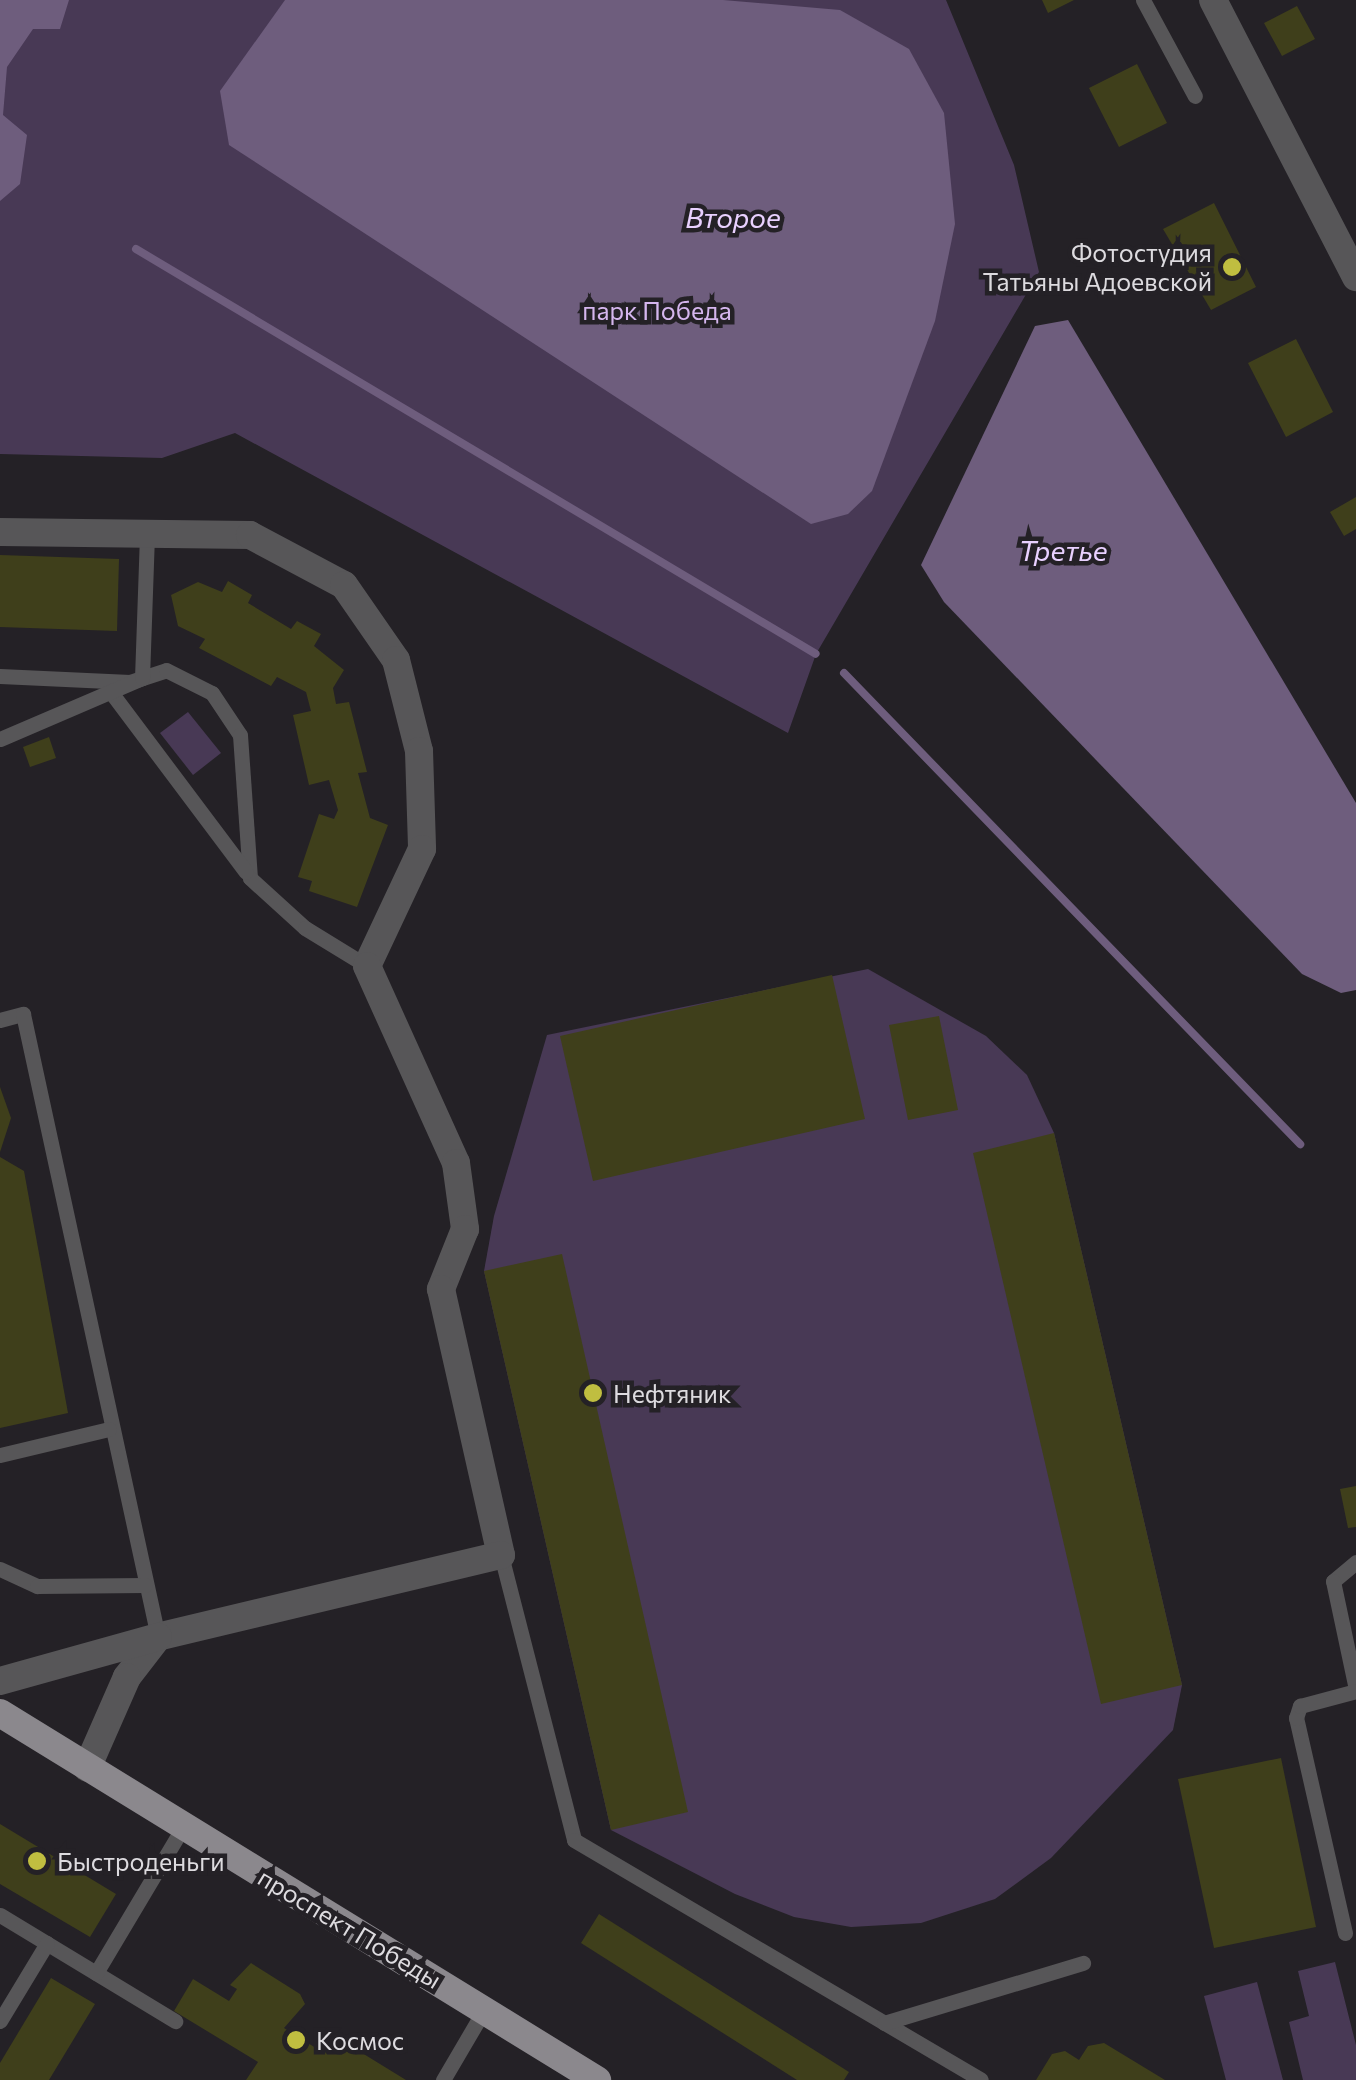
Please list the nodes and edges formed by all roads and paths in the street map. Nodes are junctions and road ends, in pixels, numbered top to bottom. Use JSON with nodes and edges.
{"nodes":[{"id":1,"x":1144,"y":0,"type":"edge"},
{"id":2,"x":1213,"y":0,"type":"edge"},
{"id":3,"x":1195,"y":96,"type":"dead end"},
{"id":4,"x":1356,"y":278,"type":"edge"},
{"id":5,"x":0,"y":532,"type":"edge"},
{"id":6,"x":147,"y":533,"type":"junction"},
{"id":7,"x":0,"y":676,"type":"edge"},
{"id":8,"x":142,"y":678,"type":"junction"},
{"id":9,"x":110,"y":692,"type":"junction"},
{"id":10,"x":0,"y":739,"type":"edge"},
{"id":11,"x":250,"y":877,"type":"junction"},
{"id":12,"x":367,"y":966,"type":"junction"},
{"id":13,"x":0,"y":1020,"type":"edge"},
{"id":14,"x":109,"y":1430,"type":"junction"},
{"id":15,"x":0,"y":1455,"type":"edge"},
{"id":16,"x":501,"y":1555,"type":"junction"},
{"id":17,"x":1356,"y":1562,"type":"edge"},
{"id":18,"x":0,"y":1569,"type":"edge"},
{"id":19,"x":145,"y":1585,"type":"junction"},
{"id":20,"x":158,"y":1637,"type":"junction"},
{"id":21,"x":0,"y":1681,"type":"edge"},
{"id":22,"x":1356,"y":1690,"type":"edge"},
{"id":23,"x":0,"y":1713,"type":"edge"},
{"id":24,"x":87,"y":1768,"type":"junction"},
{"id":25,"x":183,"y":1826,"type":"junction"},
{"id":26,"x":0,"y":1915,"type":"edge"},
{"id":27,"x":1345,"y":1933,"type":"dead end"},
{"id":28,"x":47,"y":1944,"type":"junction"},
{"id":29,"x":1082,"y":1962,"type":"dead end"},
{"id":30,"x":96,"y":1973,"type":"junction"},
{"id":31,"x":484,"y":2010,"type":"junction"},
{"id":32,"x":0,"y":2021,"type":"edge"},
{"id":33,"x":175,"y":2021,"type":"dead end"},
{"id":34,"x":884,"y":2023,"type":"junction"},
{"id":35,"x":443,"y":2080,"type":"edge"},
{"id":36,"x":598,"y":2080,"type":"edge"},
{"id":37,"x":980,"y":2080,"type":"edge"}],
"edges":[{"from":1,"to":3,"type":"lane"},
{"from":2,"to":4,"type":"street"},
{"from":5,"to":6,"type":"street"},
{"from":6,"to":8,"type":"lane"},
{"from":6,"to":12,"type":"street"},
{"from":7,"to":8,"type":"lane"},
{"from":8,"to":9,"type":"lane"},
{"from":8,"to":11,"type":"lane"},
{"from":9,"to":10,"type":"lane"},
{"from":9,"to":11,"type":"lane"},
{"from":11,"to":12,"type":"lane"},
{"from":12,"to":16,"type":"street"},
{"from":13,"to":14,"type":"lane"},
{"from":14,"to":15,"type":"lane"},
{"from":14,"to":19,"type":"lane"},
{"from":16,"to":20,"type":"street"},
{"from":16,"to":34,"type":"lane"},
{"from":17,"to":22,"type":"lane"},
{"from":18,"to":19,"type":"lane"},
{"from":19,"to":20,"type":"lane"},
{"from":20,"to":21,"type":"street"},
{"from":20,"to":24,"type":"street"},
{"from":22,"to":27,"type":"lane"},
{"from":23,"to":24,"type":"main road","name":"проспект Победы"},
{"from":24,"to":25,"type":"main road","name":"проспект Победы"},
{"from":25,"to":30,"type":"lane"},
{"from":25,"to":31,"type":"main road","name":"проспект Победы"},
{"from":26,"to":28,"type":"lane"},
{"from":28,"to":30,"type":"lane"},
{"from":28,"to":32,"type":"lane"},
{"from":29,"to":34,"type":"lane"},
{"from":30,"to":33,"type":"lane"},
{"from":31,"to":35,"type":"lane"},
{"from":31,"to":36,"type":"main road","name":"проспект Победы"},
{"from":34,"to":37,"type":"lane"}]}
